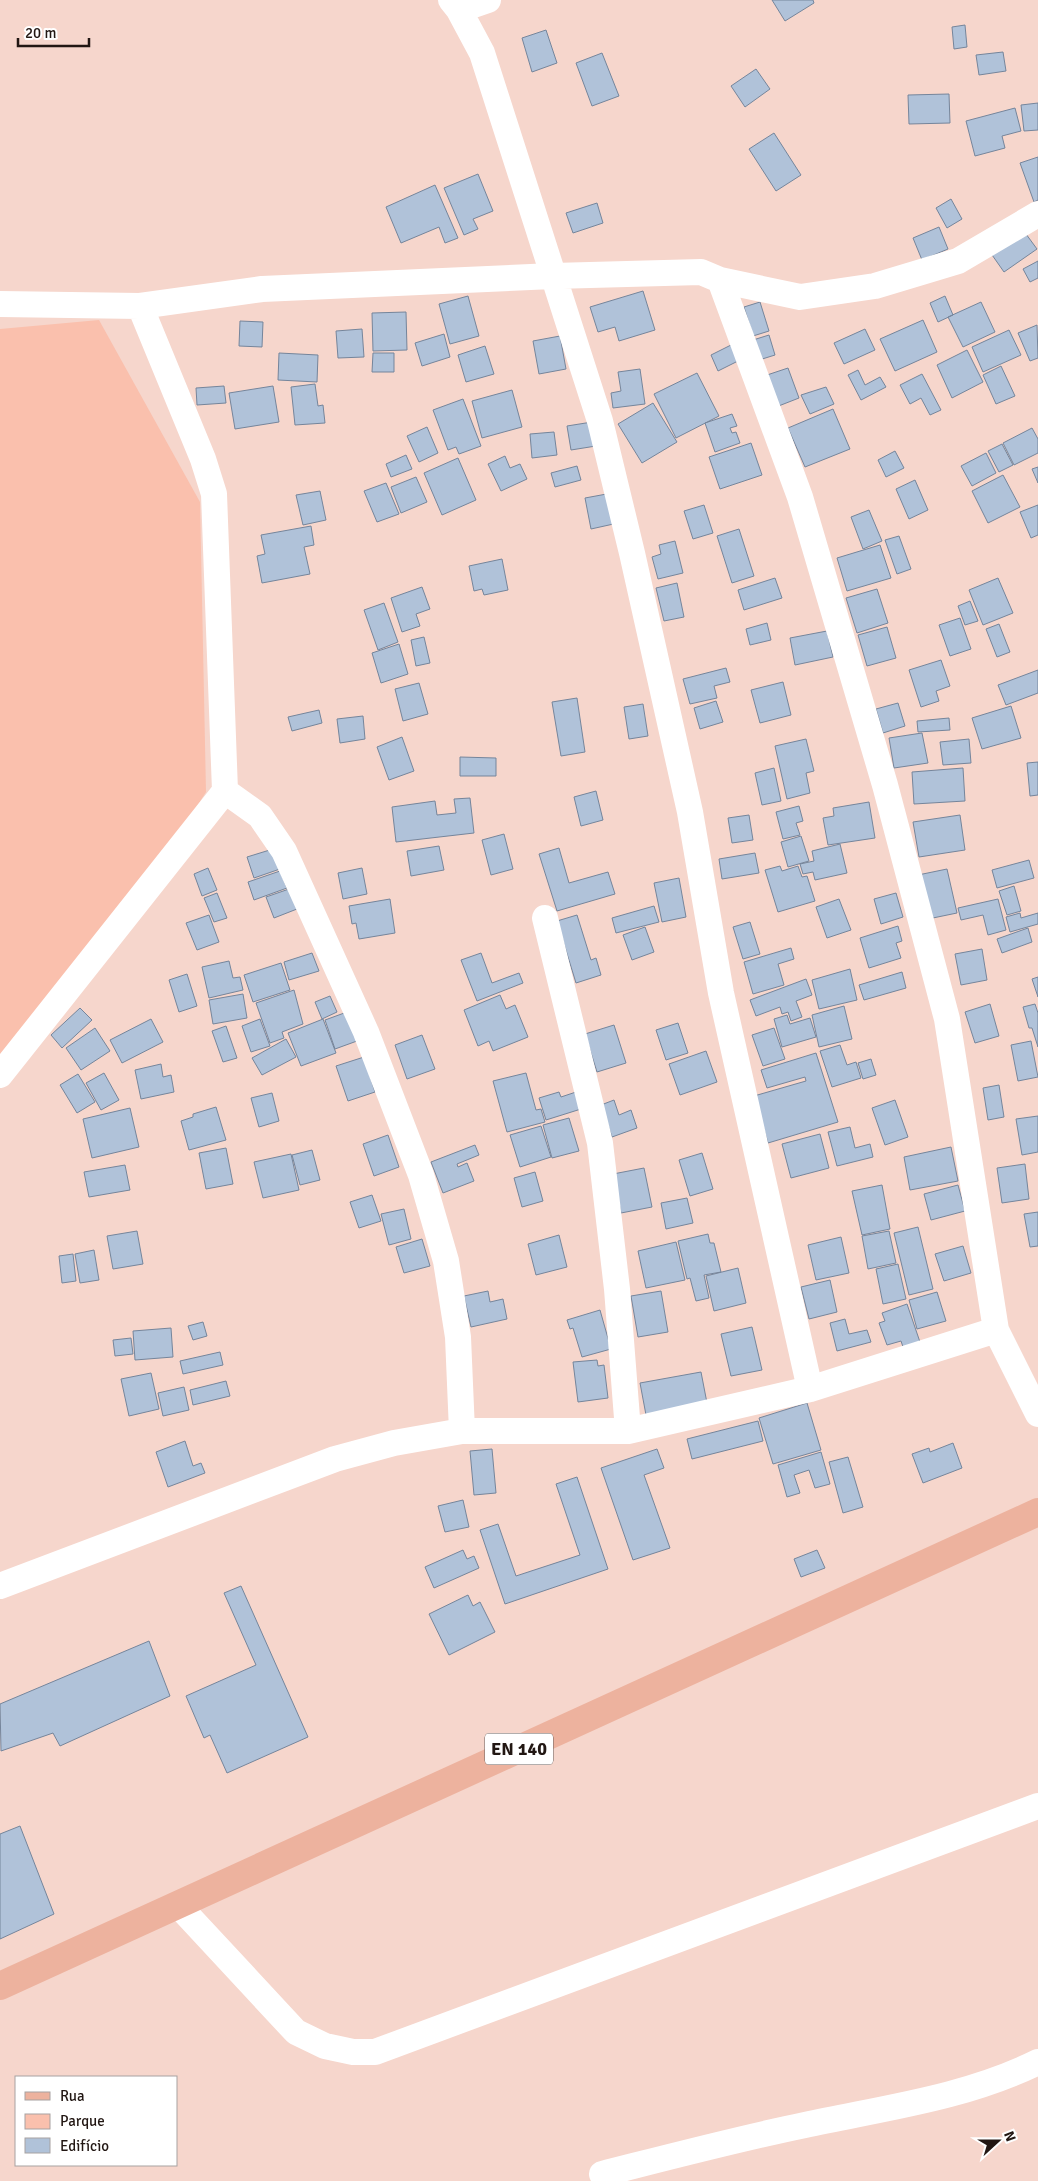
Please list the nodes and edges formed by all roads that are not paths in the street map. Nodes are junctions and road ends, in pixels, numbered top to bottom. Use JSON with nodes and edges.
{"nodes":[{"id":1,"x":488,"y":0,"type":"edge"},
{"id":2,"x":455,"y":5,"type":"edge"},
{"id":3,"x":1038,"y":214,"type":"edge"},
{"id":4,"x":553,"y":276,"type":"junction"},
{"id":5,"x":720,"y":280,"type":"junction"},
{"id":6,"x":0,"y":304,"type":"edge"},
{"id":7,"x":140,"y":306,"type":"junction"},
{"id":8,"x":225,"y":791,"type":"junction"},
{"id":9,"x":545,"y":918,"type":"dead end"},
{"id":10,"x":0,"y":1075,"type":"edge"},
{"id":11,"x":996,"y":1330,"type":"junction"},
{"id":12,"x":810,"y":1389,"type":"junction"},
{"id":13,"x":1038,"y":1414,"type":"edge"},
{"id":14,"x":628,"y":1430,"type":"junction"},
{"id":15,"x":462,"y":1431,"type":"junction"},
{"id":16,"x":1038,"y":1512,"type":"edge"},
{"id":17,"x":0,"y":1586,"type":"edge"},
{"id":18,"x":1038,"y":1806,"type":"edge"},
{"id":19,"x":178,"y":1905,"type":"junction"},
{"id":20,"x":0,"y":1986,"type":"edge"},
{"id":21,"x":1038,"y":2062,"type":"edge"},
{"id":22,"x":602,"y":2174,"type":"dead end"}],
"edges":[{"from":1,"to":2,"type":"street"},
{"from":2,"to":4,"type":"street"},
{"from":3,"to":5,"type":"street"},
{"from":4,"to":5,"type":"street"},
{"from":4,"to":7,"type":"street"},
{"from":4,"to":12,"type":"street"},
{"from":5,"to":11,"type":"street"},
{"from":6,"to":7,"type":"street"},
{"from":7,"to":8,"type":"street"},
{"from":8,"to":10,"type":"street"},
{"from":8,"to":15,"type":"street"},
{"from":9,"to":14,"type":"street"},
{"from":11,"to":12,"type":"street"},
{"from":11,"to":13,"type":"street"},
{"from":12,"to":14,"type":"street"},
{"from":14,"to":15,"type":"street"},
{"from":15,"to":17,"type":"street"},
{"from":16,"to":19,"type":"main road","number":"EN 140"},
{"from":18,"to":19,"type":"street"},
{"from":19,"to":20,"type":"main road","number":"EN 140"},
{"from":21,"to":22,"type":"street"}]}
